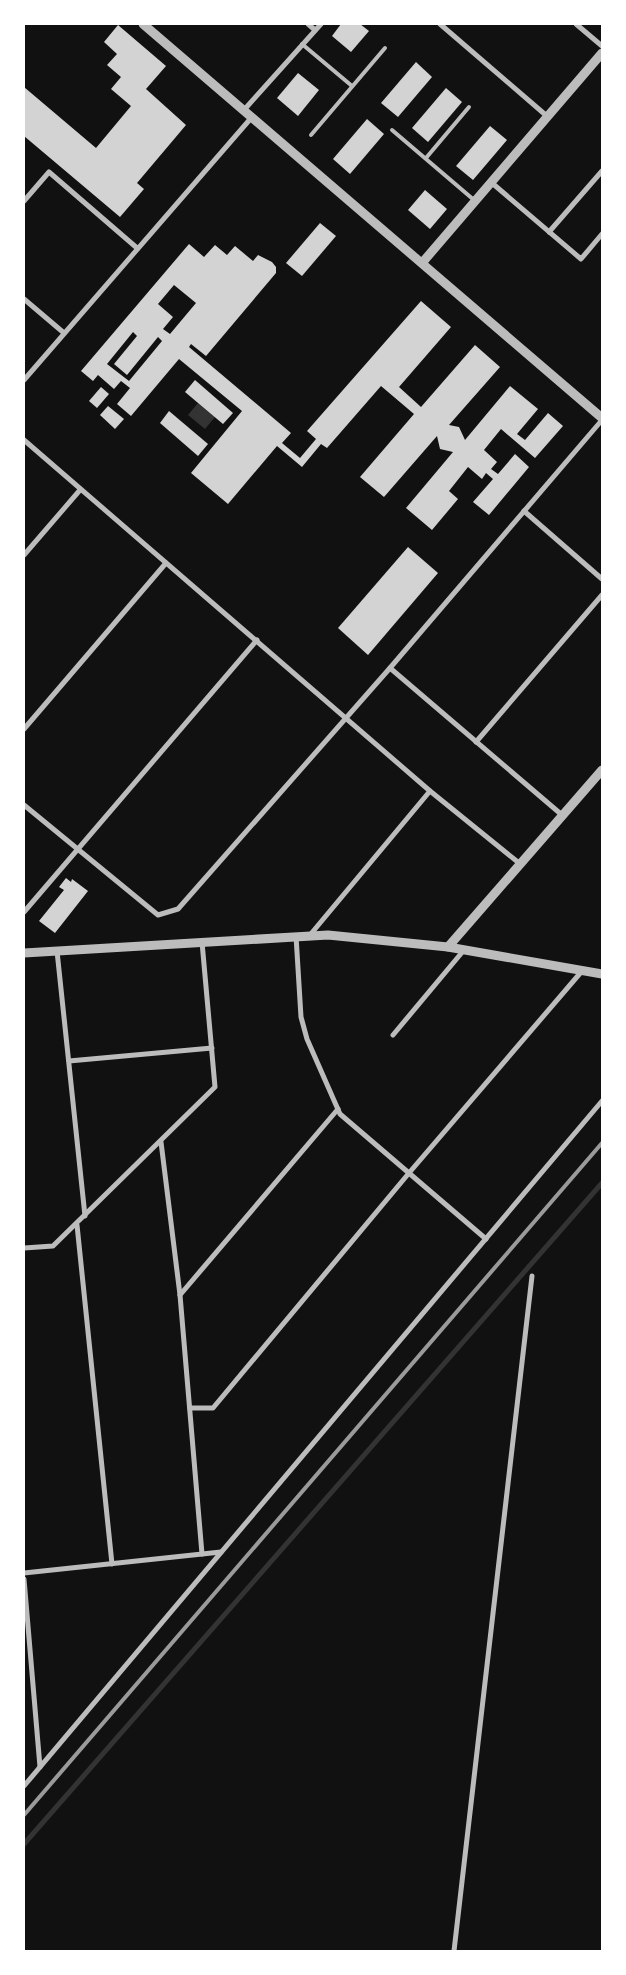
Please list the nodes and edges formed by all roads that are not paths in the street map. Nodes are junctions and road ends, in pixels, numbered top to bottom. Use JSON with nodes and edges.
{"nodes":[{"id":1,"x":143,"y":24,"type":"edge"},
{"id":2,"x":308,"y":24,"type":"edge"},
{"id":3,"x":321,"y":24,"type":"edge"},
{"id":4,"x":440,"y":24,"type":"edge"},
{"id":5,"x":576,"y":24,"type":"edge"},
{"id":6,"x":315,"y":30,"type":"junction"},
{"id":7,"x":302,"y":44,"type":"junction"},
{"id":8,"x":602,"y":46,"type":"edge"},
{"id":9,"x":384,"y":48,"type":"dead end"},
{"id":10,"x":602,"y":54,"type":"edge"},
{"id":11,"x":352,"y":86,"type":"junction"},
{"id":12,"x":469,"y":107,"type":"dead end"},
{"id":13,"x":244,"y":110,"type":"junction"},
{"id":14,"x":252,"y":117,"type":"junction"},
{"id":15,"x":548,"y":117,"type":"junction"},
{"id":16,"x":392,"y":130,"type":"dead end"},
{"id":17,"x":311,"y":135,"type":"dead end"},
{"id":18,"x":426,"y":158,"type":"junction"},
{"id":19,"x":602,"y":171,"type":"edge"},
{"id":20,"x":492,"y":183,"type":"junction"},
{"id":21,"x":24,"y":201,"type":"edge"},
{"id":22,"x":476,"y":201,"type":"junction"},
{"id":23,"x":549,"y":232,"type":"junction"},
{"id":24,"x":602,"y":234,"type":"edge"},
{"id":25,"x":137,"y":248,"type":"junction"},
{"id":26,"x":422,"y":263,"type":"junction"},
{"id":27,"x":24,"y":299,"type":"edge"},
{"id":28,"x":64,"y":334,"type":"junction"},
{"id":29,"x":24,"y":380,"type":"edge"},
{"id":30,"x":601,"y":416,"type":"edge"},
{"id":31,"x":24,"y":440,"type":"edge"},
{"id":32,"x":80,"y":490,"type":"junction"},
{"id":33,"x":524,"y":511,"type":"junction"},
{"id":34,"x":24,"y":555,"type":"edge"},
{"id":35,"x":166,"y":563,"type":"junction"},
{"id":36,"x":602,"y":578,"type":"edge"},
{"id":37,"x":602,"y":595,"type":"edge"},
{"id":38,"x":257,"y":640,"type":"junction"},
{"id":39,"x":390,"y":668,"type":"junction"},
{"id":40,"x":346,"y":716,"type":"junction"},
{"id":41,"x":24,"y":730,"type":"edge"},
{"id":42,"x":476,"y":742,"type":"junction"},
{"id":43,"x":600,"y":777,"type":"edge"},
{"id":44,"x":430,"y":791,"type":"junction"},
{"id":45,"x":24,"y":805,"type":"edge"},
{"id":46,"x":562,"y":815,"type":"junction"},
{"id":47,"x":76,"y":850,"type":"junction"},
{"id":48,"x":519,"y":864,"type":"junction"},
{"id":49,"x":24,"y":912,"type":"edge"},
{"id":50,"x":310,"y":935,"type":"junction"},
{"id":51,"x":296,"y":936,"type":"junction"},
{"id":52,"x":202,"y":942,"type":"junction"},
{"id":53,"x":448,"y":947,"type":"junction"},
{"id":54,"x":464,"y":950,"type":"junction"},
{"id":55,"x":57,"y":951,"type":"junction"},
{"id":56,"x":24,"y":953,"type":"edge"},
{"id":57,"x":582,"y":970,"type":"junction"},
{"id":58,"x":602,"y":974,"type":"edge"},
{"id":59,"x":393,"y":1035,"type":"dead end"},
{"id":60,"x":212,"y":1048,"type":"junction"},
{"id":61,"x":69,"y":1061,"type":"junction"},
{"id":62,"x":602,"y":1101,"type":"edge"},
{"id":63,"x":338,"y":1109,"type":"junction"},
{"id":64,"x":161,"y":1142,"type":"junction"},
{"id":65,"x":409,"y":1173,"type":"junction"},
{"id":66,"x":85,"y":1216,"type":"junction"},
{"id":67,"x":76,"y":1225,"type":"junction"},
{"id":68,"x":486,"y":1239,"type":"junction"},
{"id":69,"x":24,"y":1248,"type":"edge"},
{"id":70,"x":532,"y":1276,"type":"dead end"},
{"id":71,"x":180,"y":1295,"type":"junction"},
{"id":72,"x":190,"y":1408,"type":"junction"},
{"id":73,"x":221,"y":1552,"type":"junction"},
{"id":74,"x":202,"y":1554,"type":"junction"},
{"id":75,"x":112,"y":1564,"type":"junction"},
{"id":76,"x":24,"y":1573,"type":"edge"},
{"id":77,"x":24,"y":1579,"type":"edge"},
{"id":78,"x":40,"y":1767,"type":"junction"},
{"id":79,"x":24,"y":1786,"type":"edge"},
{"id":80,"x":454,"y":1951,"type":"edge"}],
"edges":[{"from":1,"to":13,"type":"street"},
{"from":2,"to":6,"type":"street"},
{"from":3,"to":6,"type":"street"},
{"from":4,"to":15,"type":"street"},
{"from":5,"to":8,"type":"street"},
{"from":6,"to":7,"type":"street"},
{"from":7,"to":11,"type":"lane"},
{"from":7,"to":13,"type":"street"},
{"from":9,"to":11,"type":"lane"},
{"from":10,"to":15,"type":"street"},
{"from":11,"to":17,"type":"lane"},
{"from":12,"to":18,"type":"lane"},
{"from":13,"to":14,"type":"street"},
{"from":14,"to":25,"type":"street"},
{"from":14,"to":26,"type":"street"},
{"from":15,"to":20,"type":"street"},
{"from":16,"to":18,"type":"lane"},
{"from":18,"to":22,"type":"lane"},
{"from":19,"to":23,"type":"street"},
{"from":20,"to":22,"type":"street"},
{"from":20,"to":23,"type":"street"},
{"from":21,"to":25,"type":"street"},
{"from":22,"to":26,"type":"street"},
{"from":23,"to":24,"type":"street"},
{"from":25,"to":28,"type":"street"},
{"from":26,"to":30,"type":"street"},
{"from":27,"to":28,"type":"street"},
{"from":28,"to":29,"type":"street"},
{"from":30,"to":33,"type":"street"},
{"from":31,"to":32,"type":"street"},
{"from":32,"to":34,"type":"street"},
{"from":32,"to":35,"type":"street"},
{"from":33,"to":36,"type":"street"},
{"from":33,"to":39,"type":"street"},
{"from":35,"to":38,"type":"street"},
{"from":35,"to":41,"type":"street"},
{"from":37,"to":42,"type":"street"},
{"from":38,"to":40,"type":"street"},
{"from":38,"to":47,"type":"street"},
{"from":39,"to":40,"type":"street"},
{"from":39,"to":42,"type":"street"},
{"from":40,"to":44,"type":"street"},
{"from":40,"to":47,"type":"street"},
{"from":42,"to":46,"type":"street"},
{"from":43,"to":46,"type":"street"},
{"from":44,"to":48,"type":"street"},
{"from":44,"to":50,"type":"street"},
{"from":45,"to":47,"type":"street"},
{"from":46,"to":48,"type":"street"},
{"from":47,"to":49,"type":"street"},
{"from":48,"to":53,"type":"street"},
{"from":50,"to":51,"type":"street"},
{"from":50,"to":53,"type":"street"},
{"from":51,"to":52,"type":"street"},
{"from":51,"to":63,"type":"street"},
{"from":52,"to":55,"type":"street"},
{"from":52,"to":60,"type":"street"},
{"from":53,"to":54,"type":"street"},
{"from":54,"to":57,"type":"street"},
{"from":54,"to":59,"type":"street"},
{"from":55,"to":56,"type":"street"},
{"from":55,"to":61,"type":"street"},
{"from":57,"to":58,"type":"street"},
{"from":57,"to":65,"type":"street"},
{"from":60,"to":61,"type":"street"},
{"from":60,"to":64,"type":"street"},
{"from":61,"to":66,"type":"street"},
{"from":62,"to":68,"type":"street"},
{"from":63,"to":65,"type":"street"},
{"from":63,"to":71,"type":"street"},
{"from":64,"to":66,"type":"street"},
{"from":64,"to":71,"type":"street"},
{"from":65,"to":68,"type":"street"},
{"from":65,"to":72,"type":"street"},
{"from":66,"to":67,"type":"street"},
{"from":67,"to":69,"type":"street"},
{"from":67,"to":75,"type":"street"},
{"from":68,"to":73,"type":"street"},
{"from":70,"to":80,"type":"street"},
{"from":71,"to":72,"type":"street"},
{"from":72,"to":74,"type":"street"},
{"from":73,"to":74,"type":"street"},
{"from":73,"to":78,"type":"street"},
{"from":74,"to":75,"type":"street"},
{"from":75,"to":76,"type":"street"},
{"from":77,"to":78,"type":"street"},
{"from":78,"to":79,"type":"street"}]}
